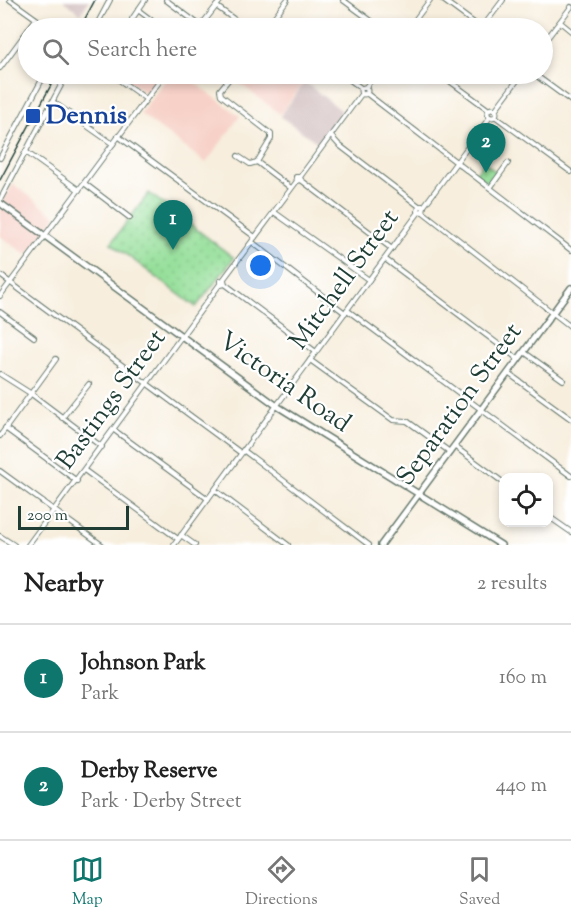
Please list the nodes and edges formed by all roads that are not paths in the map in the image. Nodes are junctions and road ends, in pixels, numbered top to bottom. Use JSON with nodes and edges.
{"nodes":[{"id":1,"x":10,"y":0,"type":"edge"},
{"id":2,"x":110,"y":0,"type":"edge"},
{"id":3,"x":145,"y":0,"type":"edge"},
{"id":4,"x":166,"y":0,"type":"edge"},
{"id":5,"x":220,"y":0,"type":"edge"},
{"id":6,"x":287,"y":0,"type":"edge"},
{"id":7,"x":343,"y":0,"type":"edge"},
{"id":8,"x":430,"y":0,"type":"edge"},
{"id":9,"x":443,"y":0,"type":"edge"},
{"id":10,"x":503,"y":0,"type":"edge"},
{"id":11,"x":216,"y":6,"type":"junction"},
{"id":12,"x":571,"y":7,"type":"edge"},
{"id":13,"x":138,"y":10,"type":"junction"},
{"id":14,"x":35,"y":18,"type":"edge"},
{"id":15,"x":100,"y":18,"type":"edge"},
{"id":16,"x":133,"y":18,"type":"edge"},
{"id":17,"x":149,"y":18,"type":"edge"},
{"id":18,"x":189,"y":18,"type":"edge"},
{"id":19,"x":207,"y":18,"type":"edge"},
{"id":20,"x":232,"y":18,"type":"edge"},
{"id":21,"x":274,"y":18,"type":"edge"},
{"id":22,"x":367,"y":18,"type":"edge"},
{"id":23,"x":416,"y":18,"type":"edge"},
{"id":24,"x":468,"y":18,"type":"edge"},
{"id":25,"x":490,"y":18,"type":"edge"},
{"id":26,"x":560,"y":22,"type":"junction"},
{"id":27,"x":553,"y":31,"type":"edge"},
{"id":28,"x":571,"y":31,"type":"edge"},
{"id":29,"x":18,"y":44,"type":"edge"},
{"id":30,"x":0,"y":58,"type":"edge"},
{"id":31,"x":5,"y":61,"type":"junction"},
{"id":32,"x":0,"y":68,"type":"edge"},
{"id":33,"x":40,"y":84,"type":"edge"},
{"id":34,"x":63,"y":84,"type":"edge"},
{"id":35,"x":125,"y":84,"type":"edge"},
{"id":36,"x":157,"y":84,"type":"edge"},
{"id":37,"x":226,"y":84,"type":"edge"},
{"id":38,"x":355,"y":84,"type":"edge"},
{"id":39,"x":369,"y":84,"type":"edge"},
{"id":40,"x":454,"y":84,"type":"edge"},
{"id":41,"x":514,"y":84,"type":"edge"},
{"id":42,"x":548,"y":84,"type":"edge"},
{"id":43,"x":364,"y":91,"type":"junction"},
{"id":44,"x":146,"y":99,"type":"junction"},
{"id":45,"x":571,"y":101,"type":"edge"},
{"id":46,"x":53,"y":102,"type":"junction"},
{"id":47,"x":489,"y":110,"type":"junction"},
{"id":48,"x":495,"y":110,"type":"junction"},
{"id":49,"x":490,"y":117,"type":"junction"},
{"id":50,"x":496,"y":117,"type":"junction"},
{"id":51,"x":118,"y":136,"type":"junction"},
{"id":52,"x":331,"y":136,"type":"junction"},
{"id":53,"x":327,"y":140,"type":"junction"},
{"id":54,"x":113,"y":144,"type":"junction"},
{"id":55,"x":339,"y":146,"type":"junction"},
{"id":56,"x":26,"y":152,"type":"junction"},
{"id":57,"x":238,"y":156,"type":"dead end"},
{"id":58,"x":0,"y":158,"type":"edge"},
{"id":59,"x":257,"y":162,"type":"junction"},
{"id":60,"x":456,"y":162,"type":"junction"},
{"id":61,"x":508,"y":163,"type":"dead end"},
{"id":62,"x":571,"y":172,"type":"edge"},
{"id":63,"x":299,"y":179,"type":"junction"},
{"id":64,"x":84,"y":183,"type":"junction"},
{"id":65,"x":291,"y":188,"type":"junction"},
{"id":66,"x":490,"y":188,"type":"junction"},
{"id":67,"x":79,"y":190,"type":"junction"},
{"id":68,"x":0,"y":201,"type":"edge"},
{"id":69,"x":421,"y":206,"type":"junction"},
{"id":70,"x":275,"y":210,"type":"junction"},
{"id":71,"x":421,"y":212,"type":"junction"},
{"id":72,"x":130,"y":218,"type":"dead end"},
{"id":73,"x":46,"y":235,"type":"junction"},
{"id":74,"x":255,"y":237,"type":"junction"},
{"id":75,"x":252,"y":242,"type":"junction"},
{"id":76,"x":392,"y":249,"type":"junction"},
{"id":77,"x":571,"y":250,"type":"edge"},
{"id":78,"x":385,"y":259,"type":"junction"},
{"id":79,"x":0,"y":275,"type":"edge"},
{"id":80,"x":369,"y":280,"type":"junction"},
{"id":81,"x":10,"y":283,"type":"junction"},
{"id":82,"x":223,"y":283,"type":"junction"},
{"id":83,"x":571,"y":288,"type":"edge"},
{"id":84,"x":0,"y":296,"type":"edge"},
{"id":85,"x":346,"y":311,"type":"junction"},
{"id":86,"x":0,"y":312,"type":"edge"},
{"id":87,"x":553,"y":312,"type":"junction"},
{"id":88,"x":571,"y":327,"type":"edge"},
{"id":89,"x":183,"y":336,"type":"junction"},
{"id":90,"x":34,"y":337,"type":"dead end"},
{"id":91,"x":316,"y":352,"type":"junction"},
{"id":92,"x":524,"y":352,"type":"junction"},
{"id":93,"x":56,"y":359,"type":"dead end"},
{"id":94,"x":518,"y":359,"type":"junction"},
{"id":95,"x":310,"y":360,"type":"junction"},
{"id":96,"x":508,"y":373,"type":"junction"},
{"id":97,"x":0,"y":374,"type":"edge"},
{"id":98,"x":563,"y":380,"type":"dead end"},
{"id":99,"x":89,"y":384,"type":"dead end"},
{"id":100,"x":148,"y":385,"type":"junction"},
{"id":101,"x":30,"y":393,"type":"junction"},
{"id":102,"x":277,"y":406,"type":"junction"},
{"id":103,"x":481,"y":410,"type":"junction"},
{"id":104,"x":62,"y":418,"type":"junction"},
{"id":105,"x":571,"y":419,"type":"edge"},
{"id":106,"x":5,"y":428,"type":"junction"},
{"id":107,"x":114,"y":430,"type":"junction"},
{"id":108,"x":0,"y":436,"type":"edge"},
{"id":109,"x":102,"y":447,"type":"junction"},
{"id":110,"x":452,"y":449,"type":"junction"},
{"id":111,"x":242,"y":452,"type":"junction"},
{"id":112,"x":84,"y":470,"type":"junction"},
{"id":113,"x":0,"y":471,"type":"edge"},
{"id":114,"x":571,"y":476,"type":"edge"},
{"id":115,"x":499,"y":480,"type":"edge"},
{"id":116,"x":77,"y":481,"type":"junction"},
{"id":117,"x":215,"y":490,"type":"junction"},
{"id":118,"x":418,"y":495,"type":"junction"},
{"id":119,"x":208,"y":499,"type":"junction"},
{"id":120,"x":55,"y":510,"type":"junction"},
{"id":121,"x":553,"y":519,"type":"edge"},
{"id":122,"x":571,"y":532,"type":"edge"},
{"id":123,"x":0,"y":536,"type":"edge"},
{"id":124,"x":180,"y":537,"type":"junction"},
{"id":125,"x":280,"y":543,"type":"edge"},
{"id":126,"x":11,"y":544,"type":"edge"},
{"id":127,"x":30,"y":545,"type":"edge"},
{"id":128,"x":102,"y":545,"type":"edge"},
{"id":129,"x":174,"y":545,"type":"edge"},
{"id":130,"x":195,"y":545,"type":"edge"},
{"id":131,"x":288,"y":545,"type":"edge"},
{"id":132,"x":369,"y":545,"type":"edge"},
{"id":133,"x":381,"y":545,"type":"edge"},
{"id":134,"x":501,"y":545,"type":"edge"}],
"edges":[{"from":1,"to":14,"type":"street"},
{"from":2,"to":15,"type":"street"},
{"from":3,"to":13,"type":"street"},
{"from":4,"to":18,"type":"street"},
{"from":5,"to":11,"type":"street"},
{"from":6,"to":21,"type":"street"},
{"from":7,"to":22,"type":"street"},
{"from":8,"to":23,"type":"street"},
{"from":9,"to":24,"type":"street"},
{"from":10,"to":25,"type":"street"},
{"from":11,"to":19,"type":"street"},
{"from":11,"to":20,"type":"street"},
{"from":12,"to":26,"type":"street"},
{"from":13,"to":16,"type":"street"},
{"from":13,"to":17,"type":"street"},
{"from":26,"to":27,"type":"street"},
{"from":26,"to":28,"type":"street"},
{"from":29,"to":31,"type":"street"},
{"from":30,"to":31,"type":"street"},
{"from":31,"to":32,"type":"street"},
{"from":33,"to":58,"type":"street"},
{"from":34,"to":46,"type":"street"},
{"from":35,"to":44,"type":"street"},
{"from":36,"to":44,"type":"street"},
{"from":37,"to":59,"type":"street"},
{"from":38,"to":43,"type":"street"},
{"from":39,"to":43,"type":"street","name":"Bastings Street"},
{"from":40,"to":47,"type":"street"},
{"from":41,"to":48,"type":"street"},
{"from":42,"to":45,"type":"street"},
{"from":43,"to":52,"type":"street","name":"Bastings Street"},
{"from":43,"to":60,"type":"street"},
{"from":44,"to":51,"type":"street"},
{"from":46,"to":54,"type":"street"},
{"from":46,"to":56,"type":"street"},
{"from":47,"to":48,"type":"street"},
{"from":47,"to":49,"type":"street"},
{"from":48,"to":50,"type":"street"},
{"from":49,"to":50,"type":"street"},
{"from":49,"to":60,"type":"street","name":"Mitchell Street"},
{"from":50,"to":62,"type":"street"},
{"from":51,"to":54,"type":"street"},
{"from":51,"to":74,"type":"street"},
{"from":52,"to":53,"type":"street","name":"Bastings Street"},
{"from":52,"to":55,"type":"street"},
{"from":53,"to":55,"type":"street"},
{"from":53,"to":63,"type":"street","name":"Bastings Street"},
{"from":54,"to":64,"type":"street"},
{"from":55,"to":69,"type":"street"},
{"from":56,"to":67,"type":"street"},
{"from":56,"to":68,"type":"street"},
{"from":57,"to":59,"type":"street"},
{"from":59,"to":65,"type":"street"},
{"from":60,"to":66,"type":"street"},
{"from":60,"to":69,"type":"street","name":"Mitchell Street"},
{"from":61,"to":66,"type":"street"},
{"from":63,"to":65,"type":"street","name":"Bastings Street"},
{"from":63,"to":76,"type":"street"},
{"from":64,"to":67,"type":"street"},
{"from":64,"to":72,"type":"street"},
{"from":65,"to":70,"type":"street","name":"Bastings Street"},
{"from":66,"to":77,"type":"street"},
{"from":67,"to":73,"type":"street"},
{"from":68,"to":73,"type":"street","name":"Victoria Road"},
{"from":69,"to":71,"type":"street"},
{"from":70,"to":74,"type":"street","name":"Bastings Street"},
{"from":70,"to":80,"type":"street"},
{"from":71,"to":76,"type":"street","name":"Mitchell Street"},
{"from":71,"to":87,"type":"street"},
{"from":73,"to":81,"type":"street"},
{"from":73,"to":89,"type":"street","name":"Victoria Road"},
{"from":74,"to":75,"type":"street","name":"Bastings Street"},
{"from":75,"to":82,"type":"street","name":"Bastings Street"},
{"from":75,"to":85,"type":"street"},
{"from":76,"to":78,"type":"street","name":"Mitchell Street"},
{"from":78,"to":80,"type":"street","name":"Mitchell Street"},
{"from":78,"to":94,"type":"street"},
{"from":79,"to":81,"type":"street"},
{"from":80,"to":85,"type":"street","name":"Mitchell Street"},
{"from":81,"to":84,"type":"street"},
{"from":81,"to":100,"type":"street"},
{"from":82,"to":89,"type":"street","name":"Bastings Street"},
{"from":82,"to":91,"type":"street"},
{"from":83,"to":87,"type":"street","name":"Separation Street"},
{"from":85,"to":91,"type":"street","name":"Mitchell Street"},
{"from":85,"to":103,"type":"street"},
{"from":86,"to":90,"type":"street"},
{"from":87,"to":88,"type":"street"},
{"from":87,"to":92,"type":"street","name":"Separation Street"},
{"from":89,"to":100,"type":"street","name":"Bastings Street"},
{"from":89,"to":102,"type":"street","name":"Victoria Road"},
{"from":91,"to":95,"type":"street","name":"Mitchell Street"},
{"from":92,"to":94,"type":"street","name":"Separation Street"},
{"from":92,"to":98,"type":"street"},
{"from":93,"to":101,"type":"street"},
{"from":94,"to":96,"type":"street","name":"Separation Street"},
{"from":95,"to":102,"type":"street","name":"Mitchell Street"},
{"from":95,"to":110,"type":"street"},
{"from":96,"to":103,"type":"street","name":"Separation Street"},
{"from":96,"to":105,"type":"street"},
{"from":97,"to":101,"type":"street"},
{"from":99,"to":104,"type":"street"},
{"from":100,"to":107,"type":"street","name":"Bastings Street"},
{"from":100,"to":111,"type":"street"},
{"from":101,"to":104,"type":"street"},
{"from":101,"to":106,"type":"street"},
{"from":102,"to":111,"type":"street","name":"Mitchell Street"},
{"from":102,"to":118,"type":"street","name":"Victoria Road"},
{"from":103,"to":110,"type":"street","name":"Separation Street"},
{"from":103,"to":114,"type":"street"},
{"from":104,"to":109,"type":"street"},
{"from":106,"to":108,"type":"street"},
{"from":106,"to":116,"type":"street"},
{"from":107,"to":109,"type":"street","name":"Bastings Street"},
{"from":107,"to":119,"type":"street"},
{"from":109,"to":112,"type":"street","name":"Bastings Street"},
{"from":110,"to":115,"type":"street"},
{"from":110,"to":118,"type":"street","name":"Separation Street"},
{"from":111,"to":117,"type":"street","name":"Mitchell Street"},
{"from":111,"to":132,"type":"street"},
{"from":112,"to":116,"type":"street","name":"Bastings Street"},
{"from":112,"to":124,"type":"street"},
{"from":113,"to":120,"type":"street"},
{"from":116,"to":120,"type":"street","name":"Bastings Street"},
{"from":117,"to":119,"type":"street","name":"Mitchell Street"},
{"from":117,"to":125,"type":"street"},
{"from":118,"to":133,"type":"street","name":"Separation Street"},
{"from":118,"to":134,"type":"street","name":"Victoria Road"},
{"from":119,"to":124,"type":"street","name":"Mitchell Street"},
{"from":120,"to":127,"type":"street","name":"Bastings Street"},
{"from":120,"to":128,"type":"street"},
{"from":121,"to":122,"type":"street"},
{"from":123,"to":126,"type":"street"},
{"from":124,"to":129,"type":"street","name":"Mitchell Street"},
{"from":124,"to":130,"type":"street"},
{"from":125,"to":131,"type":"street"}]}
